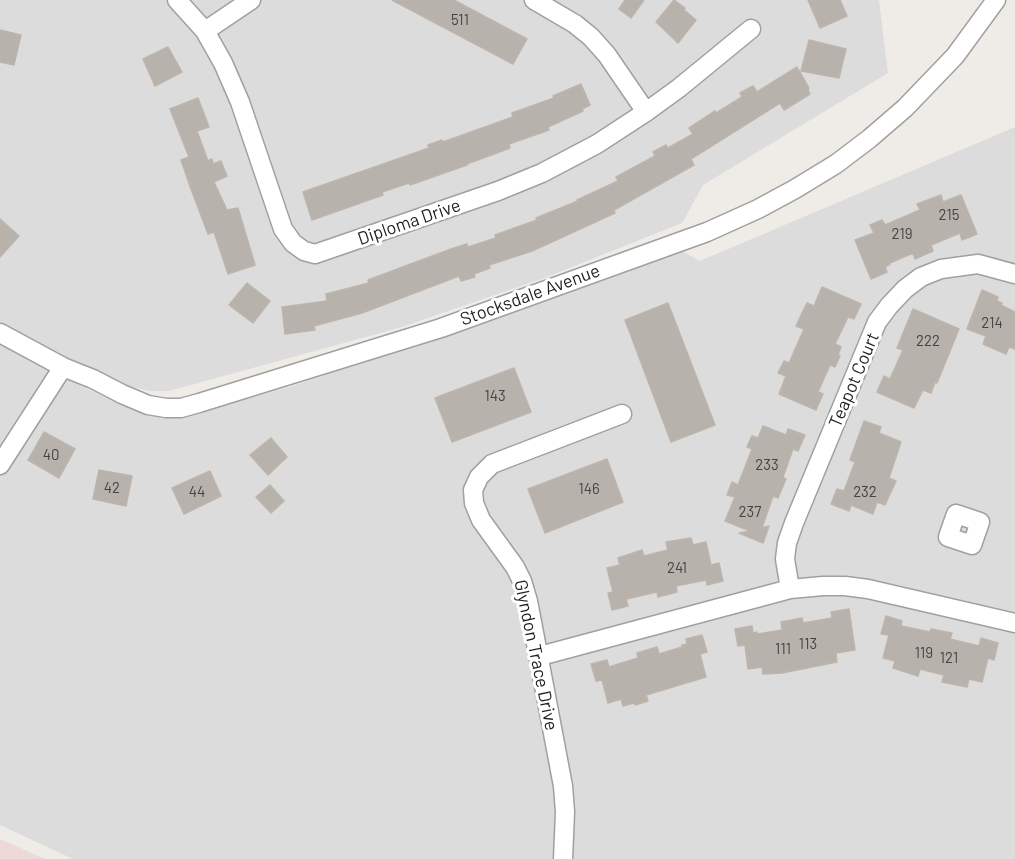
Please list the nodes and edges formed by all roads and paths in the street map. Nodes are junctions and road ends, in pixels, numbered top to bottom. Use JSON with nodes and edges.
{"nodes":[{"id":1,"x":177,"y":0,"type":"edge"},
{"id":2,"x":250,"y":0,"type":"edge"},
{"id":3,"x":534,"y":0,"type":"edge"},
{"id":4,"x":996,"y":0,"type":"edge"},
{"id":5,"x":751,"y":29,"type":"dead end"},
{"id":6,"x":205,"y":31,"type":"junction"},
{"id":7,"x":646,"y":112,"type":"junction"},
{"id":8,"x":1015,"y":274,"type":"edge"},
{"id":9,"x":0,"y":333,"type":"edge"},
{"id":10,"x":63,"y":367,"type":"junction"},
{"id":11,"x":622,"y":414,"type":"dead end"},
{"id":12,"x":0,"y":465,"type":"edge"},
{"id":13,"x":790,"y":589,"type":"junction"},
{"id":14,"x":1015,"y":623,"type":"edge"},
{"id":15,"x":540,"y":656,"type":"junction"},
{"id":16,"x":563,"y":859,"type":"edge"}],
"edges":[{"from":1,"to":6,"type":"street","name":"Diploma Drive"},
{"from":2,"to":6,"type":"street"},
{"from":3,"to":7,"type":"street"},
{"from":4,"to":10,"type":"street","name":"Stocksdale Avenue"},
{"from":5,"to":7,"type":"street","name":"Diploma Drive"},
{"from":6,"to":7,"type":"street","name":"Diploma Drive"},
{"from":8,"to":13,"type":"street","name":"Teapot Court"},
{"from":9,"to":10,"type":"street","name":"Stocksdale Avenue"},
{"from":10,"to":12,"type":"street"},
{"from":11,"to":15,"type":"street","name":"Glyndon Trace Drive"},
{"from":13,"to":14,"type":"street"},
{"from":13,"to":15,"type":"street"},
{"from":15,"to":16,"type":"street","name":"Glyndon Trace Drive"}]}
